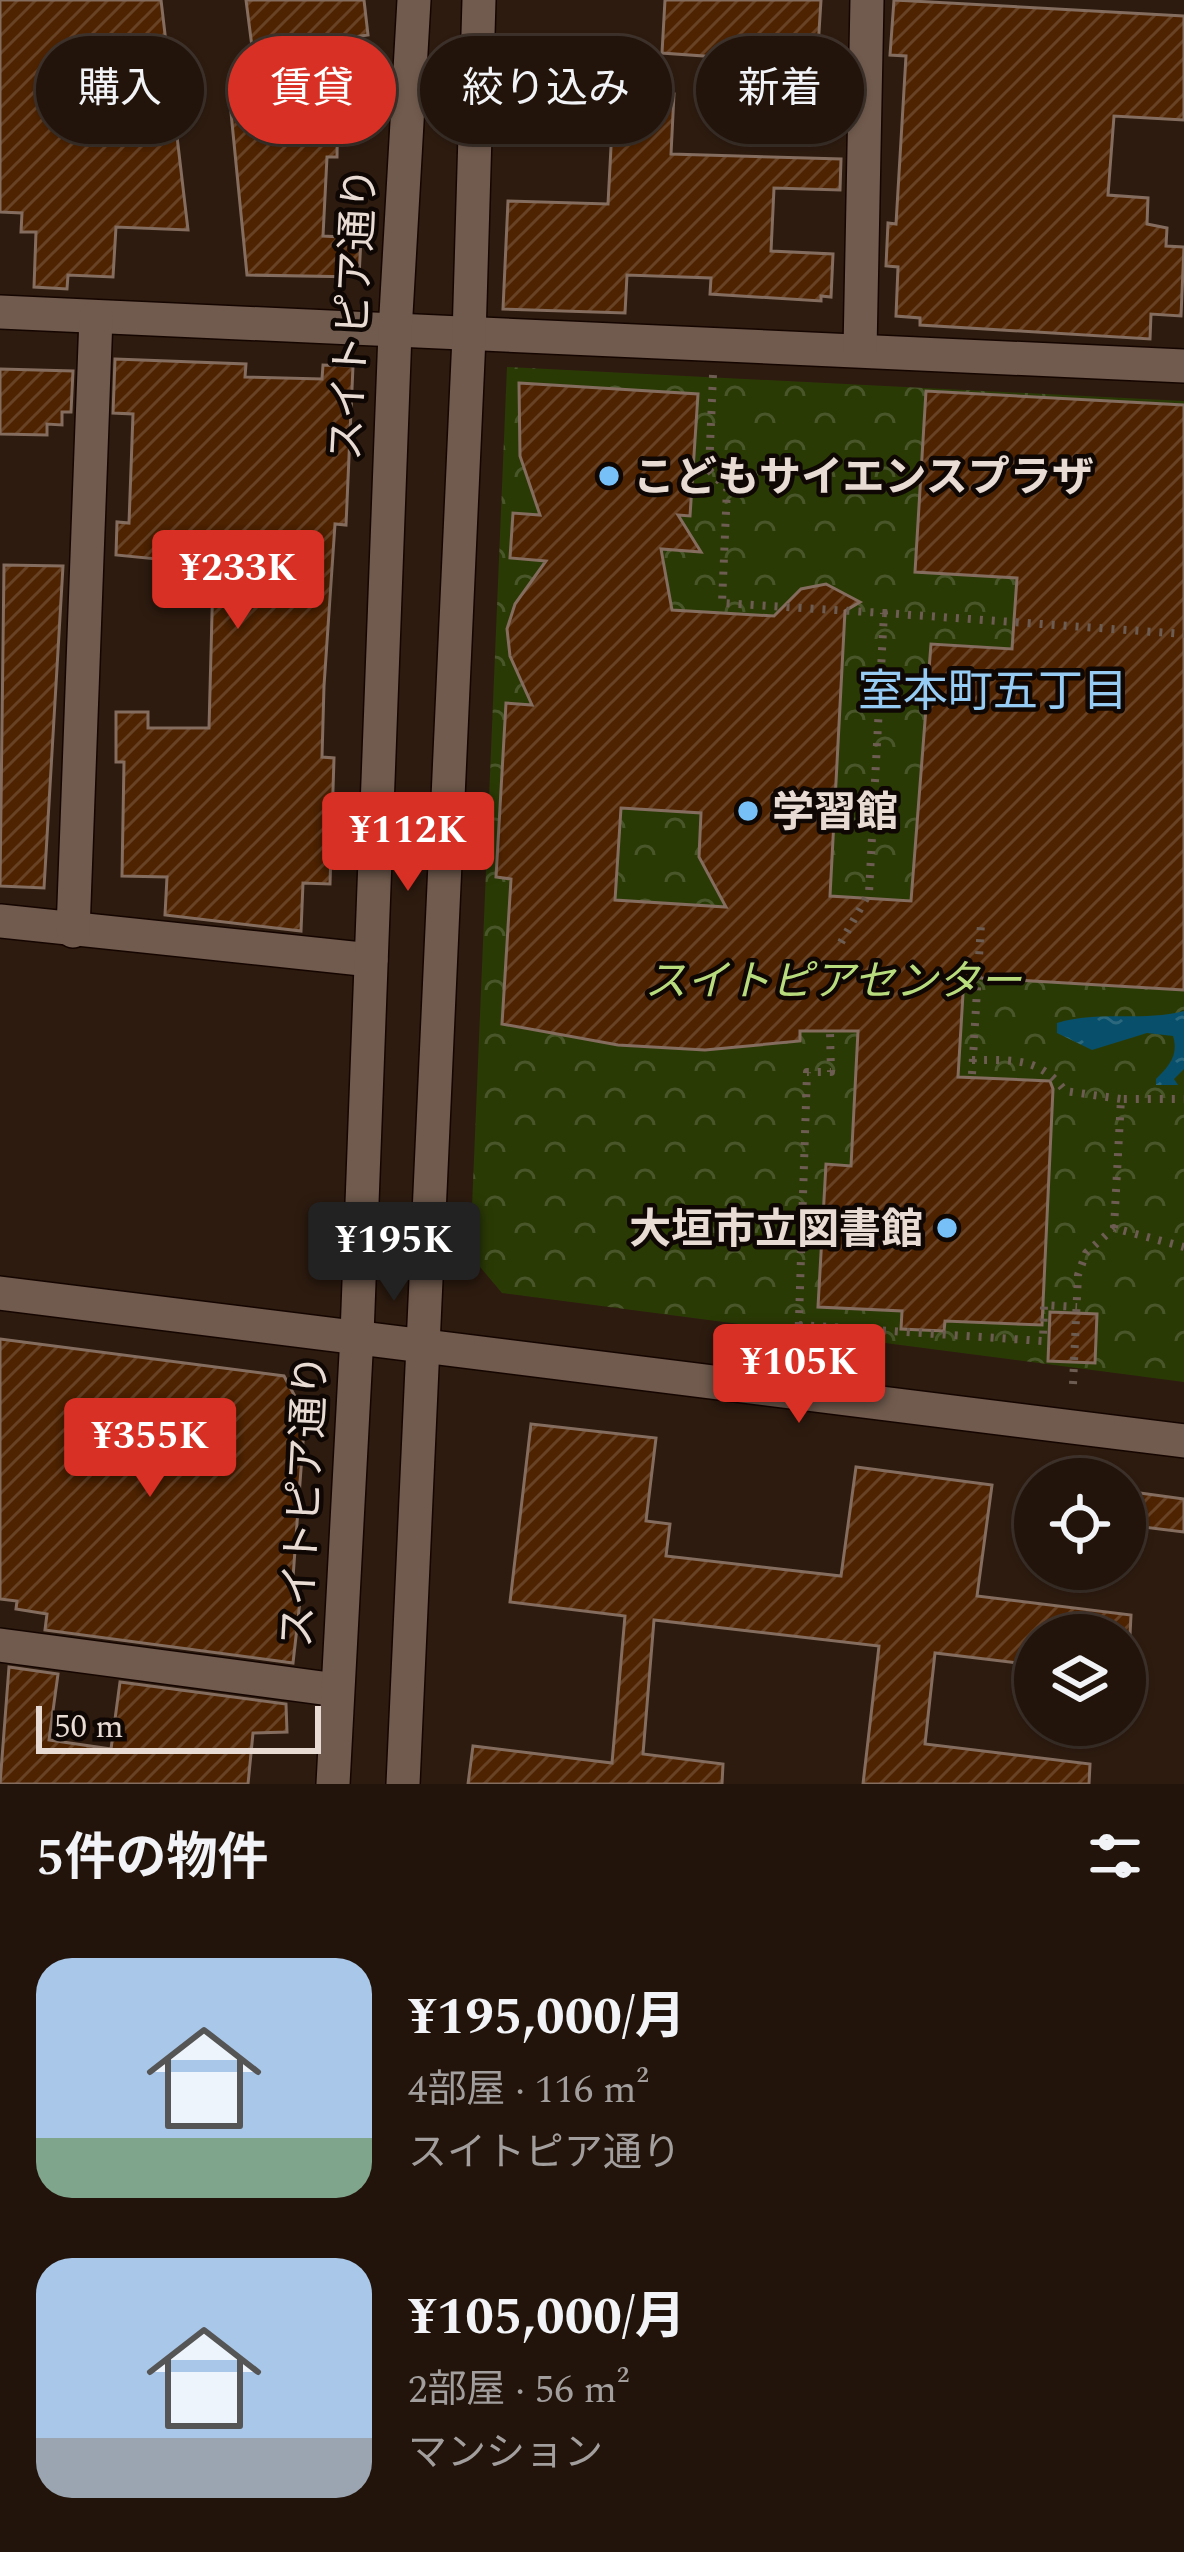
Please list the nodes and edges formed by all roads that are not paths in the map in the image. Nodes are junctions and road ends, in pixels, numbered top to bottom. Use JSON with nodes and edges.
{"nodes":[{"id":1,"x":414,"y":0,"type":"edge"},
{"id":2,"x":479,"y":0,"type":"edge"},
{"id":3,"x":867,"y":0,"type":"edge"},
{"id":4,"x":0,"y":312,"type":"edge"},
{"id":5,"x":96,"y":317,"type":"junction"},
{"id":6,"x":394,"y":332,"type":"junction"},
{"id":7,"x":469,"y":337,"type":"junction"},
{"id":8,"x":860,"y":350,"type":"junction"},
{"id":9,"x":1184,"y":366,"type":"edge"},
{"id":10,"x":0,"y":921,"type":"edge"},
{"id":11,"x":73,"y":931,"type":"junction"},
{"id":12,"x":371,"y":960,"type":"junction"},
{"id":13,"x":0,"y":1293,"type":"edge"},
{"id":14,"x":357,"y":1335,"type":"junction"},
{"id":15,"x":423,"y":1342,"type":"junction"},
{"id":16,"x":1184,"y":1441,"type":"edge"},
{"id":17,"x":0,"y":1645,"type":"edge"},
{"id":18,"x":337,"y":1690,"type":"junction"},
{"id":19,"x":333,"y":1784,"type":"edge"},
{"id":20,"x":404,"y":1784,"type":"edge"}],
"edges":[{"from":1,"to":6,"type":"street","name":"スイトピア通り"},
{"from":2,"to":7,"type":"street"},
{"from":3,"to":8,"type":"street"},
{"from":4,"to":5,"type":"street"},
{"from":5,"to":6,"type":"street"},
{"from":5,"to":11,"type":"street"},
{"from":6,"to":7,"type":"street"},
{"from":6,"to":12,"type":"street","name":"スイトピア通り"},
{"from":7,"to":8,"type":"street"},
{"from":7,"to":15,"type":"street"},
{"from":8,"to":9,"type":"street"},
{"from":10,"to":11,"type":"street"},
{"from":11,"to":12,"type":"street"},
{"from":12,"to":14,"type":"street","name":"スイトピア通り"},
{"from":13,"to":14,"type":"street"},
{"from":14,"to":15,"type":"street"},
{"from":14,"to":18,"type":"street","name":"スイトピア通り"},
{"from":15,"to":16,"type":"street"},
{"from":15,"to":20,"type":"street"},
{"from":17,"to":18,"type":"street"},
{"from":18,"to":19,"type":"street","name":"スイトピア通り"}]}
